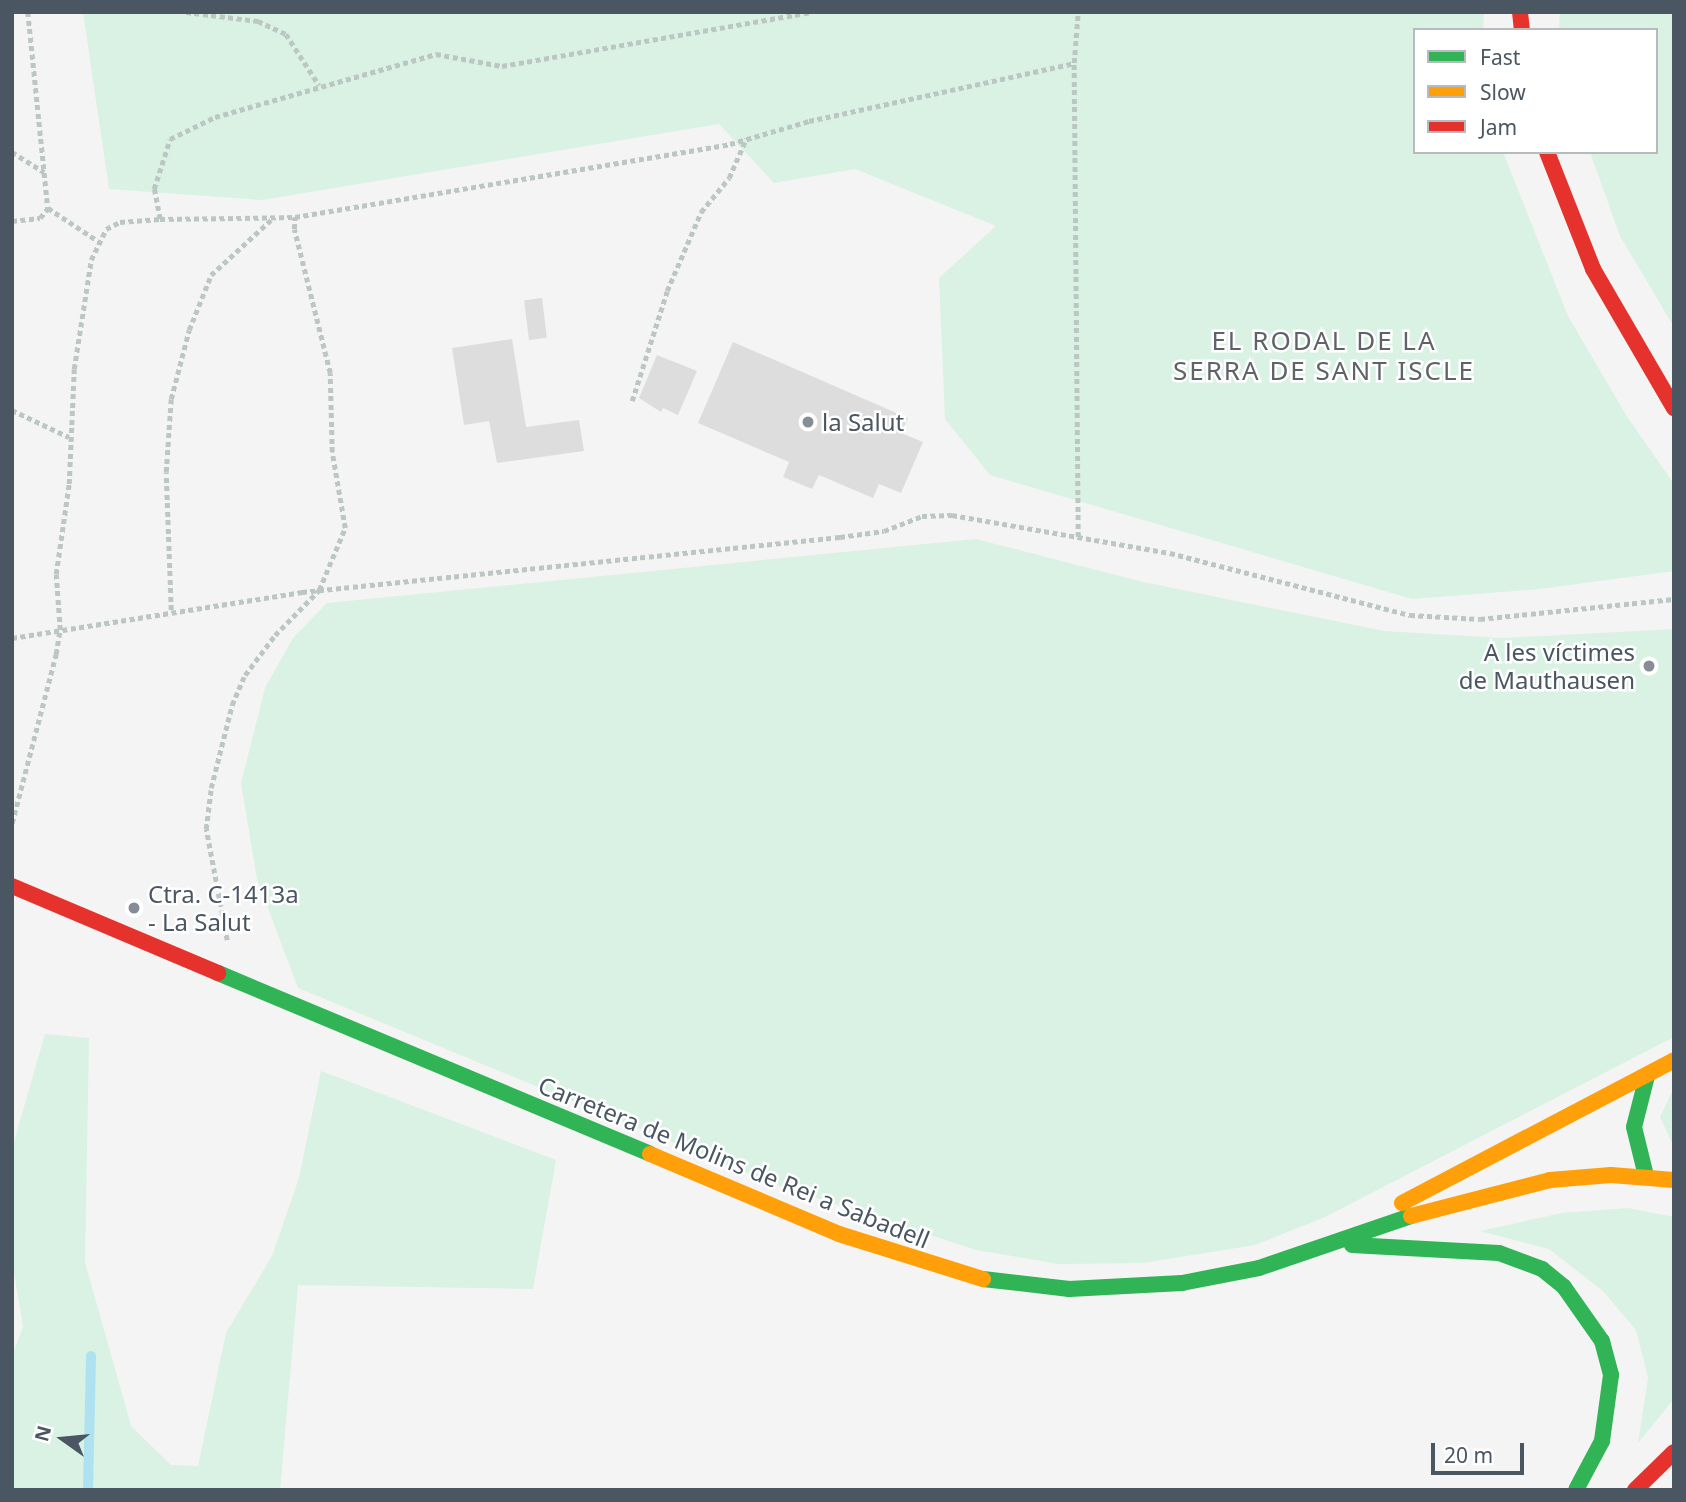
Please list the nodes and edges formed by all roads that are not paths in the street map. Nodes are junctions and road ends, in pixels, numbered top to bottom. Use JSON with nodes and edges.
{"nodes":[{"id":1,"x":1548,"y":154,"type":"edge"},
{"id":2,"x":1674,"y":408,"type":"edge"},
{"id":3,"x":12,"y":886,"type":"edge"},
{"id":4,"x":1674,"y":1060,"type":"edge"},
{"id":5,"x":1647,"y":1076,"type":"junction"},
{"id":6,"x":1646,"y":1177,"type":"junction"},
{"id":7,"x":1674,"y":1180,"type":"edge"},
{"id":8,"x":1337,"y":1241,"type":"junction"},
{"id":9,"x":1674,"y":1452,"type":"edge"},
{"id":10,"x":1674,"y":1465,"type":"edge"},
{"id":11,"x":1668,"y":1481,"type":"dead end"},
{"id":12,"x":1576,"y":1490,"type":"edge"},
{"id":13,"x":1635,"y":1490,"type":"edge"}],
"edges":[{"from":1,"to":2,"type":"main road"},
{"from":3,"to":8,"type":"main road","name":"Carretera de Molins de Rei a Sabadell"},
{"from":4,"to":5,"type":"main road"},
{"from":5,"to":6,"type":"main road"},
{"from":5,"to":8,"type":"main road"},
{"from":6,"to":7,"type":"main road","name":"Carretera de Molins de Rei a Sabadell"},
{"from":6,"to":8,"type":"main road","name":"Carretera de Molins de Rei a Sabadell"},
{"from":8,"to":12,"type":"main road"},
{"from":9,"to":13,"type":"main road"},
{"from":10,"to":11,"type":"main road"}]}
